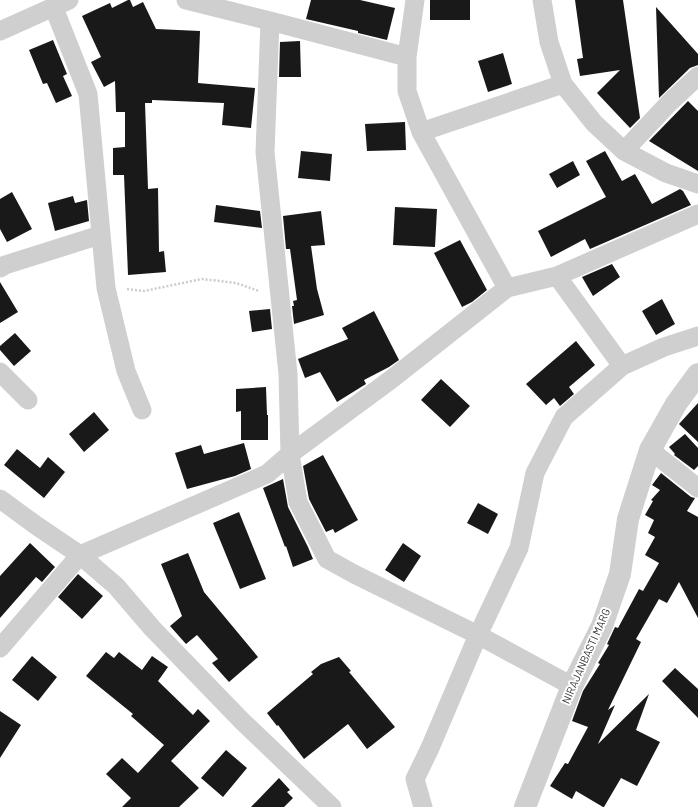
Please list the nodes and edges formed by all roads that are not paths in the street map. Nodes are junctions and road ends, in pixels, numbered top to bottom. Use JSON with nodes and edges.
{"nodes":[{"id":1,"x":186,"y":0,"type":"edge"},
{"id":2,"x":415,"y":0,"type":"edge"},
{"id":3,"x":542,"y":0,"type":"edge"},
{"id":4,"x":62,"y":4,"type":"edge"},
{"id":5,"x":270,"y":21,"type":"junction"},
{"id":6,"x":0,"y":31,"type":"edge"},
{"id":7,"x":407,"y":57,"type":"junction"},
{"id":8,"x":698,"y":76,"type":"edge"},
{"id":9,"x":563,"y":84,"type":"junction"},
{"id":10,"x":421,"y":132,"type":"junction"},
{"id":11,"x":624,"y":151,"type":"junction"},
{"id":12,"x":698,"y":184,"type":"edge"},
{"id":13,"x":698,"y":214,"type":"edge"},
{"id":14,"x":100,"y":235,"type":"junction"},
{"id":15,"x":0,"y":268,"type":"edge"},
{"id":16,"x":556,"y":276,"type":"junction"},
{"id":17,"x":507,"y":288,"type":"junction"},
{"id":18,"x":698,"y":336,"type":"edge"},
{"id":19,"x":622,"y":366,"type":"junction"},
{"id":20,"x":0,"y":372,"type":"edge"},
{"id":21,"x":698,"y":374,"type":"edge"},
{"id":22,"x":28,"y":400,"type":"dead end"},
{"id":23,"x":142,"y":410,"type":"dead end"},
{"id":24,"x":650,"y":450,"type":"junction"},
{"id":25,"x":290,"y":454,"type":"junction"},
{"id":26,"x":698,"y":488,"type":"edge"},
{"id":27,"x":0,"y":499,"type":"edge"},
{"id":28,"x":80,"y":555,"type":"junction"},
{"id":29,"x":478,"y":635,"type":"junction"},
{"id":30,"x":0,"y":648,"type":"edge"},
{"id":31,"x":572,"y":686,"type":"junction"},
{"id":32,"x":332,"y":807,"type":"edge"},
{"id":33,"x":423,"y":807,"type":"edge"},
{"id":34,"x":525,"y":807,"type":"edge"}],
"edges":[{"from":1,"to":5,"type":"street"},
{"from":2,"to":7,"type":"street"},
{"from":3,"to":9,"type":"street"},
{"from":4,"to":6,"type":"street"},
{"from":4,"to":14,"type":"street"},
{"from":5,"to":7,"type":"street"},
{"from":5,"to":25,"type":"street"},
{"from":7,"to":10,"type":"street"},
{"from":8,"to":11,"type":"street"},
{"from":9,"to":10,"type":"street"},
{"from":9,"to":11,"type":"street"},
{"from":10,"to":17,"type":"street"},
{"from":11,"to":12,"type":"street"},
{"from":13,"to":16,"type":"street"},
{"from":14,"to":15,"type":"street"},
{"from":14,"to":23,"type":"street"},
{"from":16,"to":17,"type":"street"},
{"from":16,"to":19,"type":"street"},
{"from":17,"to":25,"type":"street"},
{"from":18,"to":19,"type":"street"},
{"from":19,"to":29,"type":"street"},
{"from":20,"to":22,"type":"street"},
{"from":21,"to":24,"type":"street","name":"NIRAJANBASTI MARG"},
{"from":24,"to":26,"type":"street"},
{"from":24,"to":31,"type":"street","name":"NIRAJANBASTI MARG"},
{"from":25,"to":28,"type":"street"},
{"from":25,"to":29,"type":"street"},
{"from":27,"to":28,"type":"street"},
{"from":28,"to":30,"type":"street"},
{"from":28,"to":32,"type":"street"},
{"from":29,"to":31,"type":"street"},
{"from":29,"to":33,"type":"street"},
{"from":31,"to":34,"type":"street","name":"NIRAJANBASTI MARG"}]}
